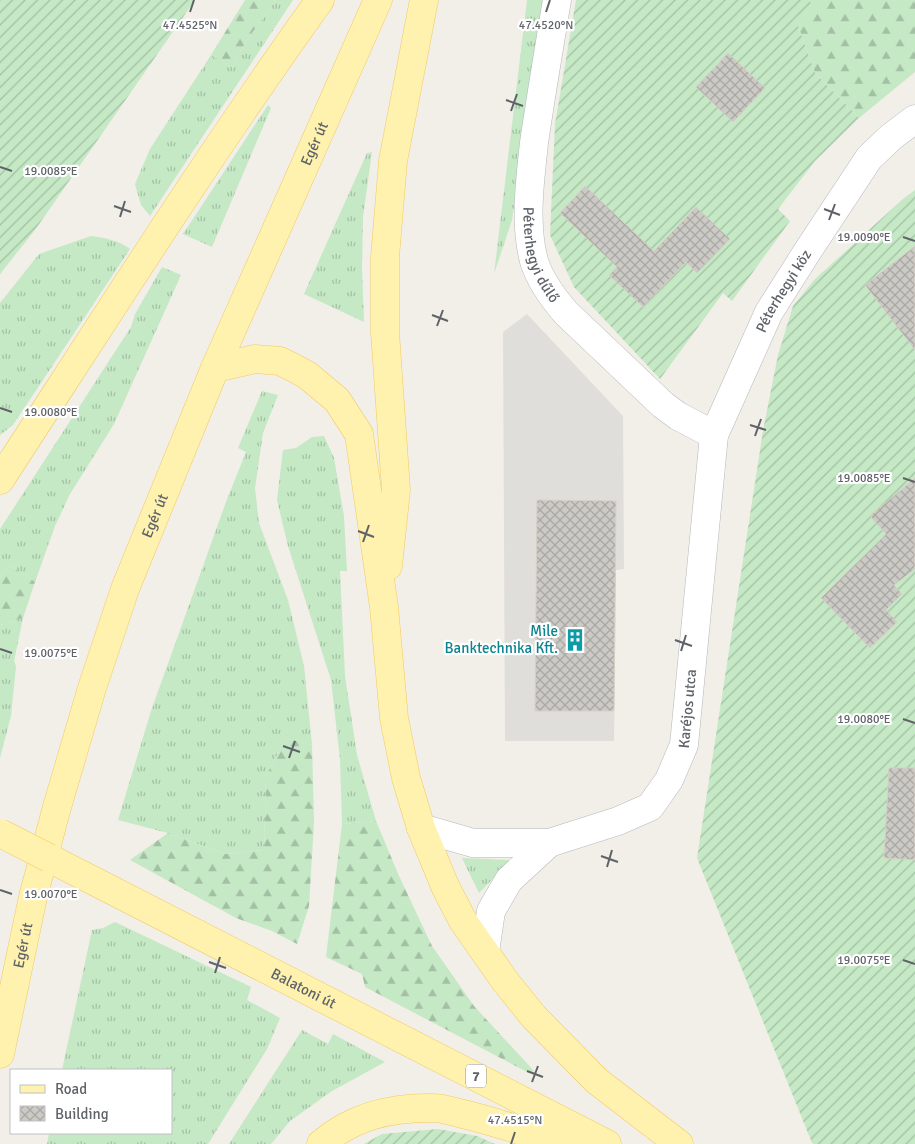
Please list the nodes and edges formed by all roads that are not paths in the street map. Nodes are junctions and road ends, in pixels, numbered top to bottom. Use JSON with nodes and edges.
{"nodes":[{"id":1,"x":320,"y":0,"type":"edge"},
{"id":2,"x":378,"y":0,"type":"edge"},
{"id":3,"x":424,"y":0,"type":"edge"},
{"id":4,"x":557,"y":0,"type":"edge"},
{"id":5,"x":915,"y":119,"type":"edge"},
{"id":6,"x":215,"y":368,"type":"junction"},
{"id":7,"x":714,"y":434,"type":"junction"},
{"id":8,"x":0,"y":480,"type":"edge"},
{"id":9,"x":384,"y":607,"type":"junction"},
{"id":10,"x":421,"y":828,"type":"junction"},
{"id":11,"x":0,"y":833,"type":"edge"},
{"id":12,"x":549,"y":843,"type":"junction"},
{"id":13,"x":485,"y":952,"type":"junction"},
{"id":14,"x":0,"y":1054,"type":"edge"},
{"id":15,"x":321,"y":1144,"type":"edge"},
{"id":16,"x":562,"y":1144,"type":"edge"},
{"id":17,"x":608,"y":1144,"type":"edge"},
{"id":18,"x":680,"y":1144,"type":"edge"}],
"edges":[{"from":1,"to":8,"type":"main road"},
{"from":2,"to":6,"type":"main road","name":"Egér út"},
{"from":3,"to":9,"type":"main road"},
{"from":4,"to":7,"type":"street","name":"Péterhegyi dűlő"},
{"from":5,"to":7,"type":"street","name":"Péterhegyi köz"},
{"from":6,"to":9,"type":"main road"},
{"from":6,"to":14,"type":"main road","name":"Egér út"},
{"from":7,"to":12,"type":"street","name":"Karéjos utca"},
{"from":9,"to":10,"type":"main road"},
{"from":10,"to":12,"type":"street","name":"Karéjos utca"},
{"from":10,"to":13,"type":"main road"},
{"from":11,"to":17,"type":"main road","name":"Balatoni út","number":"7","bridge":true},
{"from":12,"to":13,"type":"street","name":"Karéjos utca"},
{"from":13,"to":18,"type":"main road"},
{"from":15,"to":16,"type":"main road"}]}
